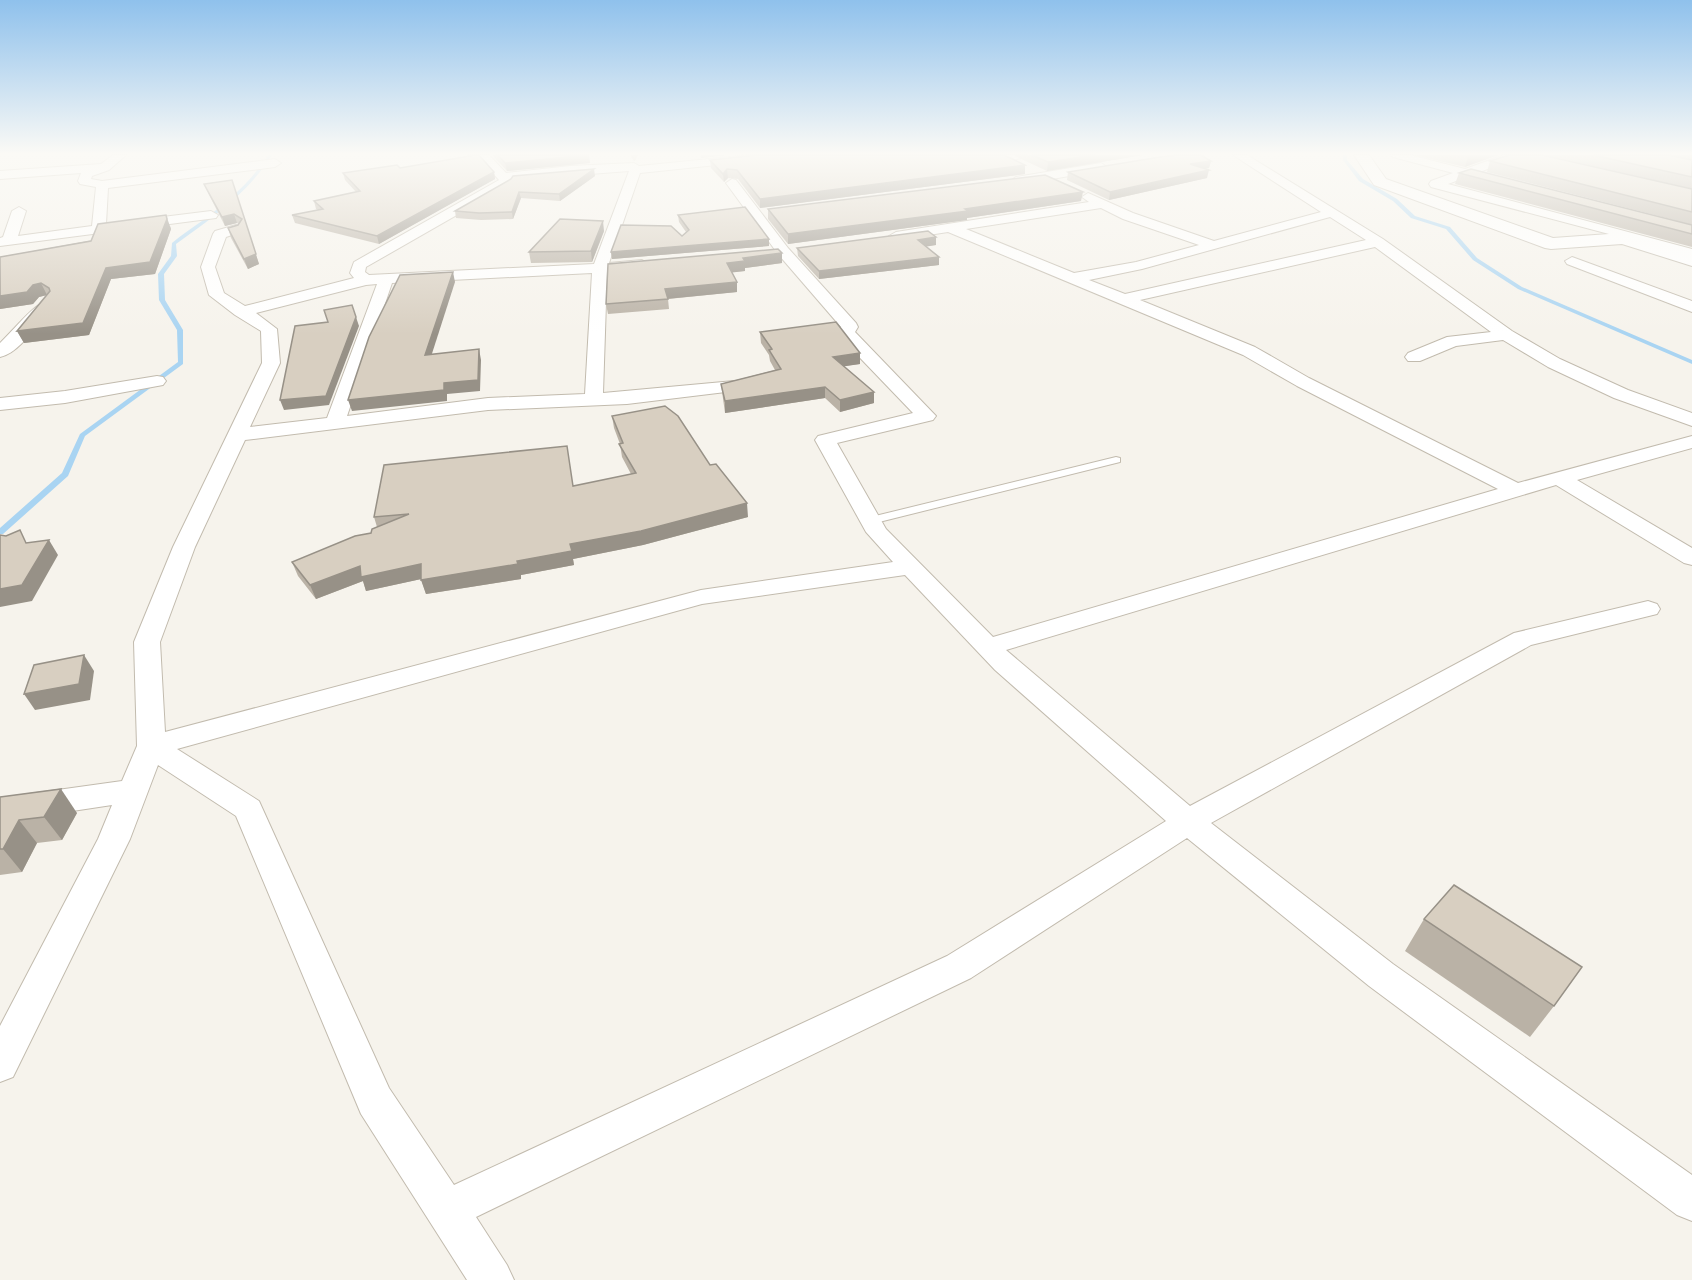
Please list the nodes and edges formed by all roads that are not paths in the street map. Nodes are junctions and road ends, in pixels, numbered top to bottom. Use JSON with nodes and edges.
{"nodes":[{"id":1,"x":17,"y":215,"type":"edge"},
{"id":2,"x":100,"y":215,"type":"edge"},
{"id":3,"x":211,"y":215,"type":"dead end"},
{"id":4,"x":448,"y":215,"type":"edge"},
{"id":5,"x":617,"y":215,"type":"edge"},
{"id":6,"x":761,"y":215,"type":"edge"},
{"id":7,"x":1038,"y":215,"type":"edge"},
{"id":8,"x":1125,"y":215,"type":"edge"},
{"id":9,"x":1325,"y":215,"type":"edge"},
{"id":10,"x":1334,"y":215,"type":"edge"},
{"id":11,"x":1470,"y":215,"type":"edge"},
{"id":12,"x":1552,"y":215,"type":"edge"},
{"id":13,"x":236,"y":229,"type":"edge"},
{"id":14,"x":952,"y":229,"type":"junction"},
{"id":15,"x":99,"y":230,"type":"junction"},
{"id":16,"x":878,"y":238,"type":"edge"},
{"id":17,"x":4,"y":242,"type":"edge"},
{"id":18,"x":1378,"y":242,"type":"junction"},
{"id":19,"x":1214,"y":245,"type":"junction"},
{"id":20,"x":1692,"y":254,"type":"edge"},
{"id":21,"x":1692,"y":260,"type":"edge"},
{"id":22,"x":1572,"y":261,"type":"dead end"},
{"id":23,"x":657,"y":263,"type":"edge"},
{"id":24,"x":600,"y":268,"type":"junction"},
{"id":25,"x":1073,"y":278,"type":"junction"},
{"id":26,"x":386,"y":279,"type":"junction"},
{"id":27,"x":366,"y":280,"type":"junction"},
{"id":28,"x":1124,"y":299,"type":"junction"},
{"id":29,"x":46,"y":302,"type":"edge"},
{"id":30,"x":1692,"y":307,"type":"edge"},
{"id":31,"x":241,"y":312,"type":"junction"},
{"id":32,"x":1506,"y":335,"type":"junction"},
{"id":33,"x":0,"y":352,"type":"edge"},
{"id":34,"x":1414,"y":357,"type":"dead end"},
{"id":35,"x":157,"y":381,"type":"dead end"},
{"id":36,"x":734,"y":386,"type":"edge"},
{"id":37,"x":594,"y":399,"type":"junction"},
{"id":38,"x":0,"y":404,"type":"edge"},
{"id":39,"x":1692,"y":420,"type":"edge"},
{"id":40,"x":335,"y":423,"type":"junction"},
{"id":41,"x":237,"y":435,"type":"junction"},
{"id":42,"x":1692,"y":442,"type":"edge"},
{"id":43,"x":1116,"y":460,"type":"dead end"},
{"id":44,"x":1559,"y":478,"type":"junction"},
{"id":45,"x":1515,"y":490,"type":"junction"},
{"id":46,"x":871,"y":520,"type":"junction"},
{"id":47,"x":1692,"y":537,"type":"edge"},
{"id":48,"x":1667,"y":542,"type":"junction"},
{"id":49,"x":1692,"y":558,"type":"edge"},
{"id":50,"x":911,"y":567,"type":"junction"},
{"id":51,"x":1648,"y":609,"type":"dead end"},
{"id":52,"x":988,"y":647,"type":"junction"},
{"id":53,"x":152,"y":746,"type":"junction"},
{"id":54,"x":134,"y":791,"type":"junction"},
{"id":55,"x":0,"y":810,"type":"edge"},
{"id":56,"x":1188,"y":822,"type":"junction"},
{"id":57,"x":0,"y":1064,"type":"edge"},
{"id":58,"x":1692,"y":1200,"type":"edge"},
{"id":59,"x":446,"y":1210,"type":"junction"},
{"id":60,"x":492,"y":1280,"type":"edge"}],
"edges":[{"from":1,"to":17,"type":"street"},
{"from":2,"to":15,"type":"street"},
{"from":3,"to":15,"type":"street"},
{"from":4,"to":27,"type":"street"},
{"from":5,"to":24,"type":"street"},
{"from":6,"to":46,"type":"street"},
{"from":7,"to":14,"type":"street"},
{"from":8,"to":19,"type":"street"},
{"from":9,"to":19,"type":"street"},
{"from":10,"to":18,"type":"street"},
{"from":11,"to":21,"type":"street"},
{"from":12,"to":20,"type":"street"},
{"from":13,"to":31,"type":"street"},
{"from":14,"to":16,"type":"street"},
{"from":14,"to":25,"type":"street"},
{"from":15,"to":17,"type":"street"},
{"from":18,"to":28,"type":"street"},
{"from":18,"to":32,"type":"street"},
{"from":19,"to":25,"type":"street"},
{"from":22,"to":30,"type":"street"},
{"from":23,"to":24,"type":"street"},
{"from":24,"to":26,"type":"street"},
{"from":24,"to":37,"type":"street"},
{"from":25,"to":28,"type":"street"},
{"from":26,"to":27,"type":"street"},
{"from":26,"to":40,"type":"street"},
{"from":27,"to":31,"type":"street"},
{"from":28,"to":45,"type":"street"},
{"from":29,"to":33,"type":"street"},
{"from":31,"to":41,"type":"street"},
{"from":32,"to":34,"type":"street"},
{"from":32,"to":39,"type":"street"},
{"from":35,"to":38,"type":"street"},
{"from":36,"to":37,"type":"street"},
{"from":37,"to":40,"type":"street"},
{"from":40,"to":41,"type":"street"},
{"from":41,"to":53,"type":"street"},
{"from":42,"to":44,"type":"street"},
{"from":43,"to":46,"type":"lane"},
{"from":44,"to":45,"type":"street"},
{"from":44,"to":48,"type":"street"},
{"from":45,"to":52,"type":"street"},
{"from":46,"to":50,"type":"street"},
{"from":47,"to":48,"type":"street"},
{"from":48,"to":49,"type":"street"},
{"from":50,"to":52,"type":"street"},
{"from":50,"to":53,"type":"street"},
{"from":51,"to":56,"type":"street"},
{"from":52,"to":56,"type":"street"},
{"from":53,"to":54,"type":"street"},
{"from":53,"to":59,"type":"street"},
{"from":54,"to":55,"type":"street"},
{"from":54,"to":57,"type":"street"},
{"from":56,"to":58,"type":"street"},
{"from":56,"to":59,"type":"street"},
{"from":59,"to":60,"type":"street"}]}
